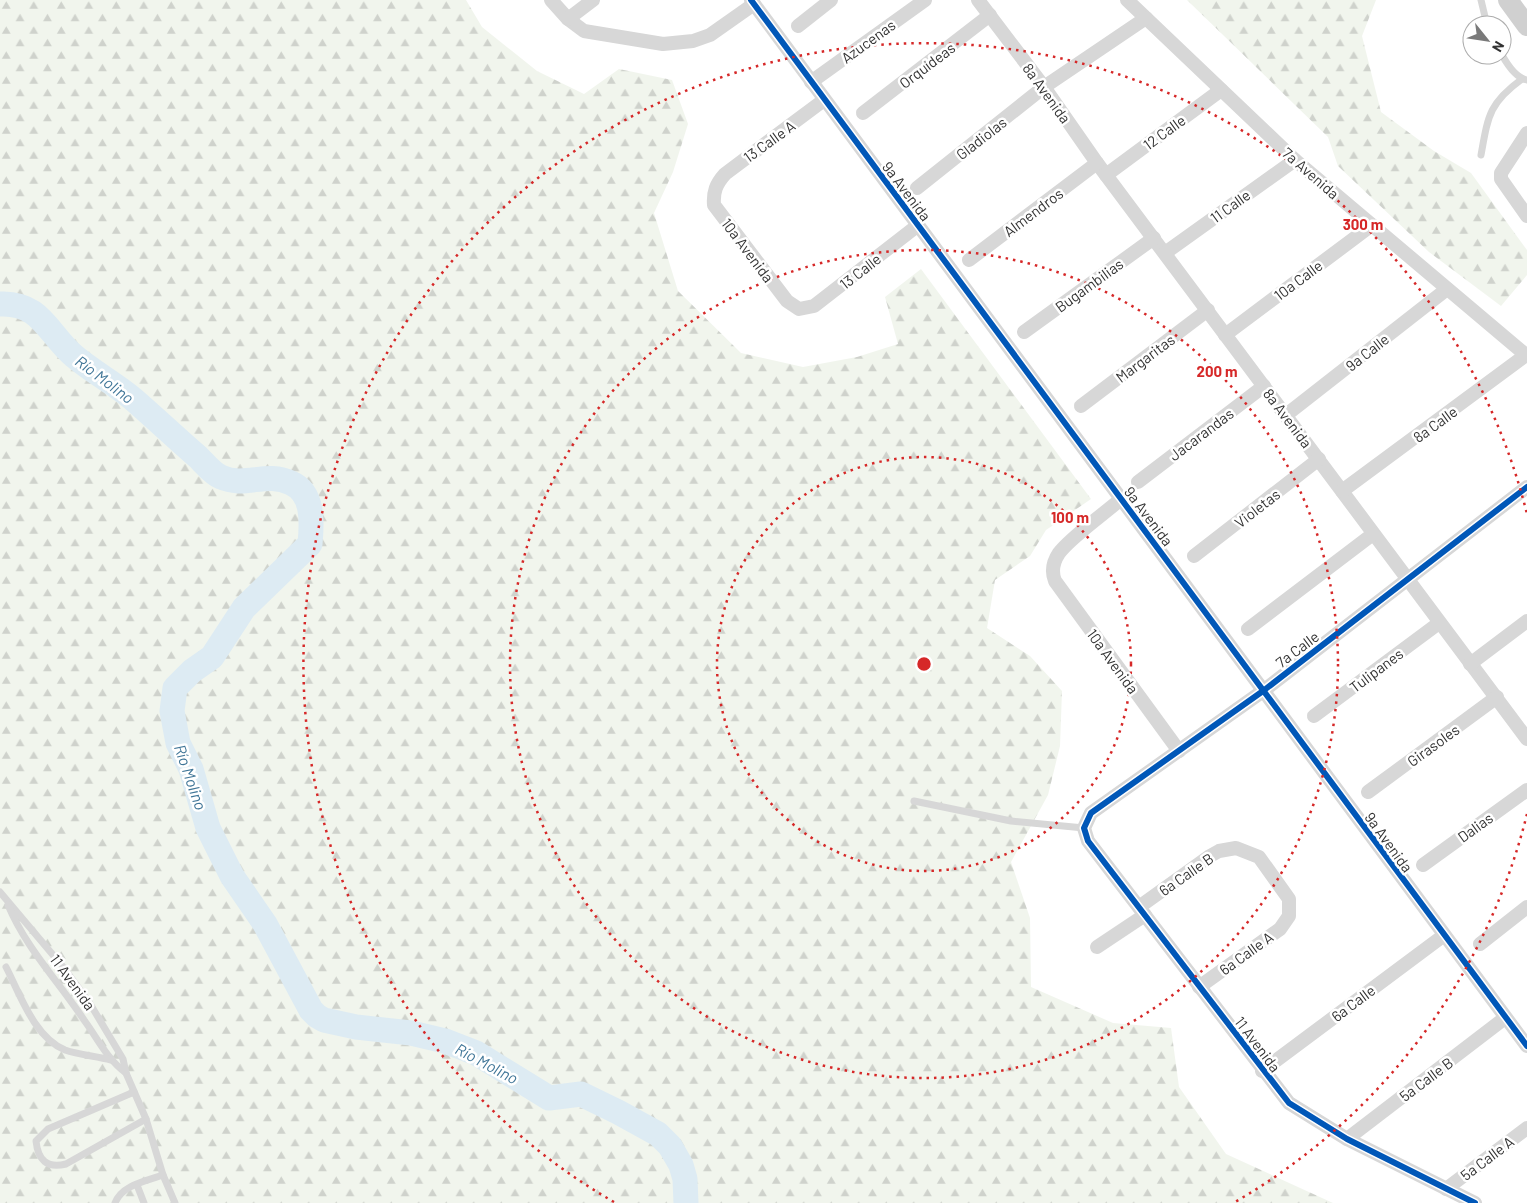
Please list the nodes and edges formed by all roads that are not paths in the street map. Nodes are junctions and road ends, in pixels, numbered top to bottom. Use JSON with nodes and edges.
{"nodes":[{"id":1,"x":551,"y":0,"type":"edge"},
{"id":2,"x":593,"y":0,"type":"edge"},
{"id":3,"x":831,"y":0,"type":"edge"},
{"id":4,"x":925,"y":0,"type":"edge"},
{"id":5,"x":978,"y":0,"type":"edge"},
{"id":6,"x":1127,"y":0,"type":"edge"},
{"id":7,"x":1481,"y":0,"type":"edge"},
{"id":8,"x":1508,"y":0,"type":"edge"},
{"id":9,"x":752,"y":2,"type":"edge"},
{"id":10,"x":990,"y":15,"type":"junction"},
{"id":11,"x":1485,"y":15,"type":"edge"},
{"id":12,"x":1146,"y":18,"type":"junction"},
{"id":13,"x":568,"y":19,"type":"junction"},
{"id":14,"x":798,"y":26,"type":"dead end"},
{"id":15,"x":1527,"y":26,"type":"edge"},
{"id":16,"x":1507,"y":65,"type":"edge"},
{"id":17,"x":1525,"y":80,"type":"edge"},
{"id":18,"x":811,"y":82,"type":"junction"},
{"id":19,"x":1044,"y":87,"type":"junction"},
{"id":20,"x":1221,"y":90,"type":"junction"},
{"id":21,"x":824,"y":100,"type":"junction"},
{"id":22,"x":863,"y":113,"type":"dead end"},
{"id":23,"x":1527,"y":133,"type":"edge"},
{"id":24,"x":1481,"y":154,"type":"dead end"},
{"id":25,"x":1295,"y":160,"type":"junction"},
{"id":26,"x":1097,"y":163,"type":"junction"},
{"id":27,"x":1106,"y":175,"type":"junction"},
{"id":28,"x":717,"y":184,"type":"joint"},
{"id":29,"x":917,"y":188,"type":"dead end"},
{"id":30,"x":1527,"y":216,"type":"edge"},
{"id":31,"x":1372,"y":225,"type":"junction"},
{"id":32,"x":918,"y":226,"type":"junction"},
{"id":33,"x":1154,"y":238,"type":"junction"},
{"id":34,"x":1165,"y":253,"type":"junction"},
{"id":35,"x":969,"y":260,"type":"dead end"},
{"id":36,"x":1447,"y":289,"type":"junction"},
{"id":37,"x":799,"y":309,"type":"joint"},
{"id":38,"x":1208,"y":310,"type":"junction"},
{"id":39,"x":1024,"y":332,"type":"dead end"},
{"id":40,"x":1225,"y":335,"type":"junction"},
{"id":41,"x":1526,"y":355,"type":"edge"},
{"id":42,"x":1264,"y":386,"type":"junction"},
{"id":43,"x":1082,"y":406,"type":"dead end"},
{"id":44,"x":1286,"y":415,"type":"junction"},
{"id":45,"x":1319,"y":459,"type":"junction"},
{"id":46,"x":1138,"y":482,"type":"dead end"},
{"id":47,"x":1527,"y":487,"type":"edge"},
{"id":48,"x":1342,"y":491,"type":"junction"},
{"id":49,"x":1121,"y":499,"type":"junction"},
{"id":50,"x":1373,"y":534,"type":"junction"},
{"id":51,"x":1194,"y":556,"type":"dead end"},
{"id":52,"x":1408,"y":580,"type":"junction"},
{"id":53,"x":1527,"y":621,"type":"edge"},
{"id":54,"x":1439,"y":623,"type":"junction"},
{"id":55,"x":1248,"y":629,"type":"dead end"},
{"id":56,"x":1470,"y":664,"type":"junction"},
{"id":57,"x":1263,"y":691,"type":"junction"},
{"id":58,"x":1497,"y":698,"type":"junction"},
{"id":59,"x":1314,"y":716,"type":"dead end"},
{"id":60,"x":1527,"y":739,"type":"edge"},
{"id":61,"x":1179,"y":751,"type":"junction"},
{"id":62,"x":1527,"y":790,"type":"edge"},
{"id":63,"x":1368,"y":792,"type":"dead end"},
{"id":64,"x":914,"y":801,"type":"dead end"},
{"id":65,"x":1084,"y":828,"type":"junction"},
{"id":66,"x":1423,"y":865,"type":"dead end"},
{"id":67,"x":0,"y":892,"type":"edge"},
{"id":68,"x":5,"y":900,"type":"junction"},
{"id":69,"x":1527,"y":908,"type":"edge"},
{"id":70,"x":1142,"y":911,"type":"junction"},
{"id":71,"x":1289,"y":916,"type":"joint"},
{"id":72,"x":1443,"y":936,"type":"junction"},
{"id":73,"x":1480,"y":944,"type":"dead end"},
{"id":74,"x":1097,"y":947,"type":"dead end"},
{"id":75,"x":6,"y":967,"type":"dead end"},
{"id":76,"x":1199,"y":987,"type":"junction"},
{"id":77,"x":1506,"y":1018,"type":"junction"},
{"id":78,"x":1527,"y":1046,"type":"edge"},
{"id":79,"x":111,"y":1060,"type":"junction"},
{"id":80,"x":1262,"y":1071,"type":"junction"},
{"id":81,"x":126,"y":1073,"type":"junction"},
{"id":82,"x":134,"y":1092,"type":"junction"},
{"id":83,"x":146,"y":1119,"type":"junction"},
{"id":84,"x":1527,"y":1128,"type":"edge"},
{"id":85,"x":1347,"y":1139,"type":"junction"},
{"id":86,"x":163,"y":1175,"type":"junction"},
{"id":87,"x":137,"y":1184,"type":"junction"},
{"id":88,"x":1446,"y":1189,"type":"junction"},
{"id":89,"x":115,"y":1203,"type":"edge"},
{"id":90,"x":144,"y":1203,"type":"edge"},
{"id":91,"x":175,"y":1203,"type":"edge"},
{"id":92,"x":1475,"y":1203,"type":"edge"}],
"edges":[{"from":1,"to":13,"type":"street"},
{"from":2,"to":13,"type":"street"},
{"from":3,"to":14,"type":"street"},
{"from":4,"to":18,"type":"street","name":"Azucenas"},
{"from":5,"to":10,"type":"street","name":"8a Avenida"},
{"from":6,"to":12,"type":"street","name":"7a Avenida"},
{"from":7,"to":11,"type":"lane"},
{"from":8,"to":15,"type":"main road"},
{"from":9,"to":13,"type":"street"},
{"from":9,"to":18,"type":"street","name":"9a Avenida"},
{"from":10,"to":19,"type":"street","name":"8a Avenida"},
{"from":10,"to":22,"type":"street","name":"Orquídeas"},
{"from":12,"to":19,"type":"street"},
{"from":12,"to":20,"type":"street","name":"7a Avenida"},
{"from":16,"to":17,"type":"lane"},
{"from":17,"to":24,"type":"lane"},
{"from":18,"to":21,"type":"street","name":"9a Avenida"},
{"from":19,"to":26,"type":"street","name":"8a Avenida"},
{"from":19,"to":29,"type":"street","name":"Gladiolas"},
{"from":20,"to":25,"type":"street","name":"7a Avenida"},
{"from":20,"to":27,"type":"street","name":"12 Calle"},
{"from":21,"to":28,"type":"street","name":"13 Calle A"},
{"from":21,"to":32,"type":"street","name":"9a Avenida"},
{"from":23,"to":30,"type":"street"},
{"from":25,"to":31,"type":"street","name":"7a Avenida"},
{"from":25,"to":34,"type":"street","name":"11 Calle"},
{"from":26,"to":27,"type":"street","name":"8a Avenida"},
{"from":26,"to":35,"type":"street","name":"Almendros"},
{"from":27,"to":33,"type":"street","name":"8a Avenida"},
{"from":28,"to":37,"type":"street","name":"10a Avenida"},
{"from":31,"to":36,"type":"street","name":"7a Avenida"},
{"from":31,"to":40,"type":"street","name":"10a Calle"},
{"from":32,"to":37,"type":"street","name":"13 Calle"},
{"from":32,"to":49,"type":"street","name":"9a Avenida"},
{"from":33,"to":34,"type":"street","name":"8a Avenida"},
{"from":33,"to":39,"type":"street","name":"Bugambilias"},
{"from":34,"to":38,"type":"street","name":"8a Avenida"},
{"from":36,"to":41,"type":"street","name":"7a Avenida"},
{"from":36,"to":44,"type":"street","name":"9a Calle"},
{"from":38,"to":40,"type":"street","name":"8a Avenida"},
{"from":38,"to":43,"type":"street","name":"Margaritas"},
{"from":40,"to":42,"type":"street","name":"8a Avenida"},
{"from":41,"to":48,"type":"street","name":"8a Calle"},
{"from":42,"to":44,"type":"street","name":"8a Avenida"},
{"from":42,"to":46,"type":"street","name":"Jacarandas"},
{"from":44,"to":45,"type":"street","name":"8a Avenida"},
{"from":45,"to":48,"type":"street","name":"8a Avenida"},
{"from":45,"to":51,"type":"street","name":"Violetas"},
{"from":47,"to":52,"type":"street","name":"7a Calle"},
{"from":48,"to":50,"type":"street","name":"8a Avenida"},
{"from":49,"to":57,"type":"street","name":"9a Avenida"},
{"from":49,"to":61,"type":"street","name":"10a Avenida"},
{"from":50,"to":52,"type":"street","name":"8a Avenida"},
{"from":50,"to":55,"type":"street"},
{"from":52,"to":54,"type":"street","name":"8a Avenida"},
{"from":52,"to":57,"type":"street","name":"7a Calle"},
{"from":53,"to":56,"type":"street"},
{"from":54,"to":56,"type":"street","name":"8a Avenida"},
{"from":54,"to":59,"type":"street","name":"Tulipanes"},
{"from":56,"to":58,"type":"street","name":"8a Avenida"},
{"from":57,"to":61,"type":"street","name":"7a Calle"},
{"from":57,"to":72,"type":"street","name":"9a Avenida"},
{"from":58,"to":60,"type":"street","name":"8a Avenida"},
{"from":58,"to":63,"type":"street","name":"Girasoles"},
{"from":61,"to":65,"type":"street","name":"7a Calle"},
{"from":62,"to":66,"type":"street","name":"Dalias"},
{"from":64,"to":65,"type":"lane"},
{"from":65,"to":70,"type":"street","name":"11 Avenida"},
{"from":67,"to":68,"type":"lane","name":"11 Avenida"},
{"from":68,"to":79,"type":"lane","name":"11 Avenida"},
{"from":68,"to":81,"type":"lane","name":"11 Avenida"},
{"from":69,"to":73,"type":"street"},
{"from":70,"to":71,"type":"street","name":"6a Calle B"},
{"from":70,"to":74,"type":"street","name":"6a Calle B"},
{"from":70,"to":76,"type":"street","name":"11 Avenida"},
{"from":71,"to":76,"type":"street","name":"6a Calle A"},
{"from":72,"to":77,"type":"street","name":"9a Avenida"},
{"from":72,"to":80,"type":"street","name":"6a Calle"},
{"from":75,"to":79,"type":"lane"},
{"from":76,"to":80,"type":"street","name":"11 Avenida"},
{"from":77,"to":78,"type":"street","name":"9a Avenida"},
{"from":77,"to":85,"type":"street","name":"5a Calle B"},
{"from":79,"to":81,"type":"lane","name":"11 Avenida"},
{"from":80,"to":85,"type":"street","name":"11 Avenida"},
{"from":81,"to":82,"type":"lane","name":"11 Avenida"},
{"from":82,"to":83,"type":"lane","name":"11 Avenida"},
{"from":82,"to":83,"type":"lane"},
{"from":83,"to":86,"type":"lane","name":"11 Avenida"},
{"from":84,"to":88,"type":"street","name":"5a Calle A"},
{"from":85,"to":88,"type":"street","name":"11 Avenida"},
{"from":86,"to":87,"type":"lane"},
{"from":86,"to":91,"type":"lane","name":"11 Avenida"},
{"from":87,"to":89,"type":"lane"},
{"from":87,"to":90,"type":"lane"},
{"from":88,"to":92,"type":"street","name":"11 Avenida"}]}
